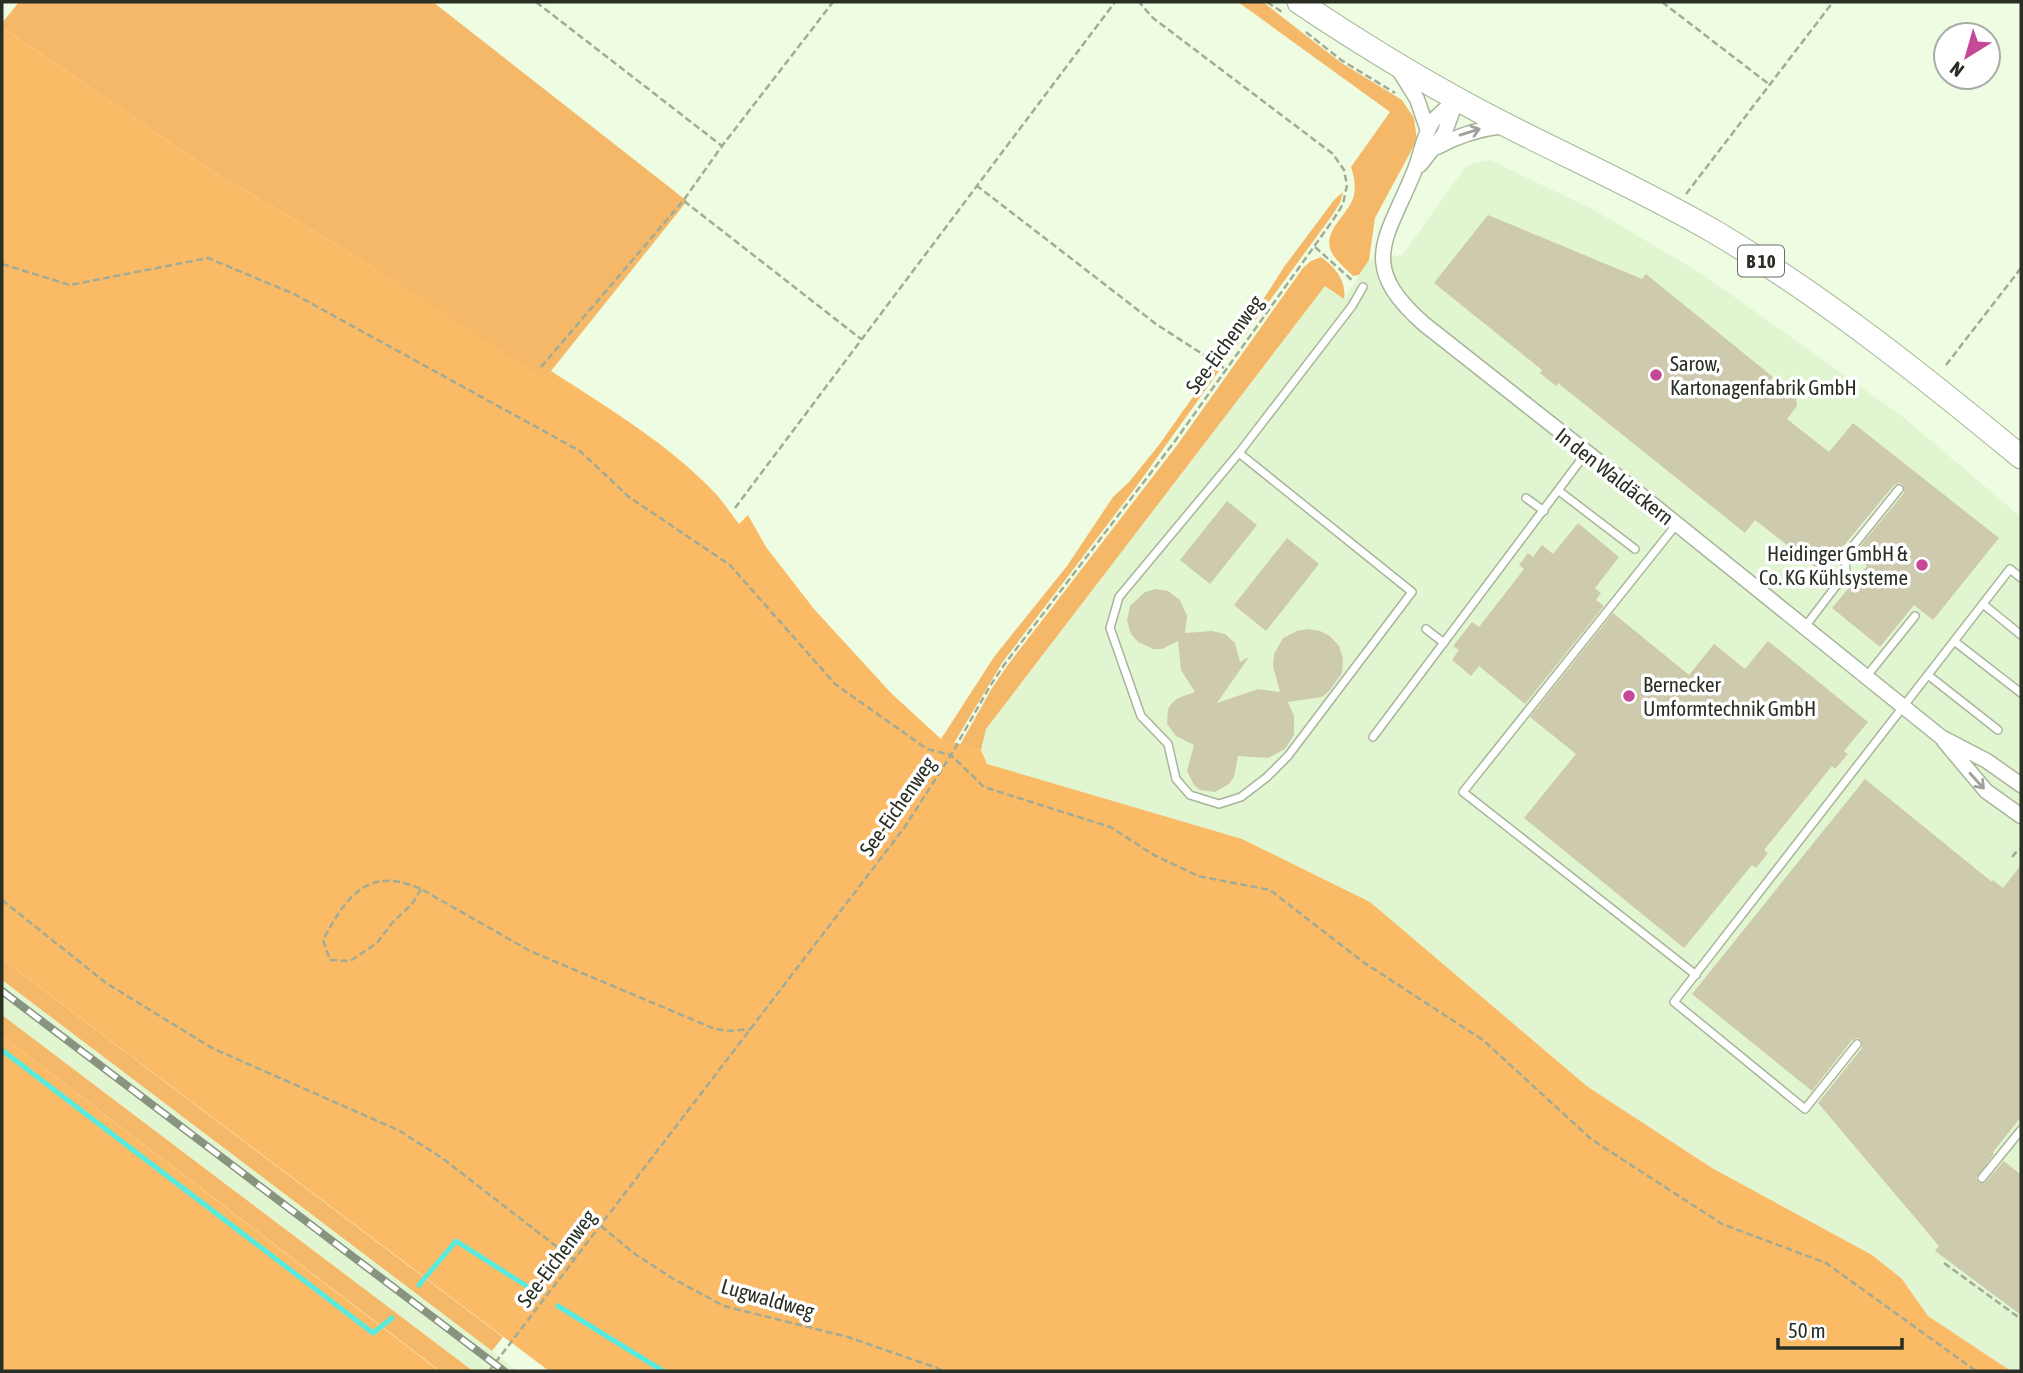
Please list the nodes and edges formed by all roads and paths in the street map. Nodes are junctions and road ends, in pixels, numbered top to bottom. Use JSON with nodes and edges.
{"nodes":[{"id":1,"x":536,"y":2,"type":"edge"},
{"id":2,"x":833,"y":2,"type":"edge"},
{"id":3,"x":1115,"y":2,"type":"edge"},
{"id":4,"x":1139,"y":2,"type":"edge"},
{"id":5,"x":1267,"y":2,"type":"edge"},
{"id":6,"x":1662,"y":2,"type":"edge"},
{"id":7,"x":1833,"y":2,"type":"edge"},
{"id":8,"x":1292,"y":8,"type":"edge"},
{"id":9,"x":1306,"y":32,"type":"dead end"},
{"id":10,"x":1394,"y":63,"type":"junction"},
{"id":11,"x":1770,"y":86,"type":"junction"},
{"id":12,"x":1403,"y":98,"type":"dead end"},
{"id":13,"x":1457,"y":99,"type":"junction"},
{"id":14,"x":1507,"y":125,"type":"junction"},
{"id":15,"x":1428,"y":131,"type":"junction"},
{"id":16,"x":722,"y":146,"type":"junction"},
{"id":17,"x":1435,"y":147,"type":"junction"},
{"id":18,"x":1414,"y":172,"type":"junction"},
{"id":19,"x":976,"y":185,"type":"junction"},
{"id":20,"x":683,"y":201,"type":"junction"},
{"id":21,"x":1675,"y":209,"type":"junction"},
{"id":22,"x":1315,"y":247,"type":"junction"},
{"id":23,"x":2,"y":264,"type":"edge"},
{"id":24,"x":2021,"y":268,"type":"edge"},
{"id":25,"x":1363,"y":287,"type":"joint"},
{"id":26,"x":861,"y":339,"type":"junction"},
{"id":27,"x":1946,"y":365,"type":"dead end"},
{"id":28,"x":541,"y":367,"type":"dead end"},
{"id":29,"x":1225,"y":369,"type":"junction"},
{"id":30,"x":1239,"y":453,"type":"junction"},
{"id":31,"x":1586,"y":453,"type":"junction"},
{"id":32,"x":2021,"y":457,"type":"edge"},
{"id":33,"x":1899,"y":489,"type":"dead end"},
{"id":34,"x":1559,"y":491,"type":"junction"},
{"id":35,"x":1526,"y":498,"type":"dead end"},
{"id":36,"x":735,"y":508,"type":"dead end"},
{"id":37,"x":1544,"y":511,"type":"junction"},
{"id":38,"x":1676,"y":525,"type":"junction"},
{"id":39,"x":1635,"y":549,"type":"dead end"},
{"id":40,"x":2021,"y":578,"type":"edge"},
{"id":41,"x":1983,"y":604,"type":"junction"},
{"id":42,"x":1914,"y":616,"type":"dead end"},
{"id":43,"x":1804,"y":628,"type":"junction"},
{"id":44,"x":1426,"y":629,"type":"dead end"},
{"id":45,"x":2021,"y":635,"type":"edge"},
{"id":46,"x":1954,"y":641,"type":"junction"},
{"id":47,"x":1444,"y":643,"type":"junction"},
{"id":48,"x":1928,"y":675,"type":"junction"},
{"id":49,"x":1865,"y":677,"type":"junction"},
{"id":50,"x":2021,"y":693,"type":"edge"},
{"id":51,"x":1903,"y":708,"type":"junction"},
{"id":52,"x":1998,"y":730,"type":"dead end"},
{"id":53,"x":1373,"y":737,"type":"dead end"},
{"id":54,"x":1941,"y":737,"type":"junction"},
{"id":55,"x":951,"y":755,"type":"junction"},
{"id":56,"x":2021,"y":785,"type":"edge"},
{"id":57,"x":2021,"y":816,"type":"edge"},
{"id":58,"x":2021,"y":849,"type":"edge"},
{"id":59,"x":2012,"y":857,"type":"dead end"},
{"id":60,"x":421,"y":889,"type":"junction"},
{"id":61,"x":2,"y":900,"type":"edge"},
{"id":62,"x":1696,"y":975,"type":"junction"},
{"id":63,"x":751,"y":1029,"type":"junction"},
{"id":64,"x":1857,"y":1044,"type":"dead end"},
{"id":65,"x":2021,"y":1130,"type":"edge"},
{"id":66,"x":1982,"y":1178,"type":"dead end"},
{"id":67,"x":600,"y":1225,"type":"junction"},
{"id":68,"x":574,"y":1260,"type":"junction"},
{"id":69,"x":1944,"y":1263,"type":"dead end"},
{"id":70,"x":2021,"y":1319,"type":"edge"},
{"id":71,"x":489,"y":1371,"type":"edge"},
{"id":72,"x":942,"y":1371,"type":"edge"},
{"id":73,"x":1976,"y":1371,"type":"edge"}],
"edges":[{"from":1,"to":16,"type":"path"},
{"from":2,"to":16,"type":"path"},
{"from":3,"to":19,"type":"path"},
{"from":4,"to":22,"type":"path","name":"See-Eichenweg"},
{"from":5,"to":8,"type":"path"},
{"from":6,"to":11,"type":"path"},
{"from":7,"to":11,"type":"path"},
{"from":8,"to":10,"type":"main road","number":"B 10"},
{"from":9,"to":12,"type":"path"},
{"from":10,"to":13,"type":"main road","number":"B 10"},
{"from":10,"to":15,"type":"street"},
{"from":11,"to":21,"type":"path"},
{"from":13,"to":14,"type":"main road","number":"B 10"},
{"from":13,"to":15,"type":"street","name":"In den Waldäckern"},
{"from":13,"to":17,"type":"street","name":"In den Waldäckern"},
{"from":17,"to":14,"type":"street","one_way":true},
{"from":14,"to":21,"type":"main road","number":"B 10"},
{"from":15,"to":18,"type":"street","name":"In den Waldäckern"},
{"from":16,"to":20,"type":"path"},
{"from":17,"to":18,"type":"street","name":"In den Waldäckern"},
{"from":18,"to":31,"type":"street","name":"In den Waldäckern"},
{"from":19,"to":26,"type":"path"},
{"from":19,"to":29,"type":"path"},
{"from":20,"to":26,"type":"path"},
{"from":20,"to":28,"type":"path"},
{"from":21,"to":32,"type":"main road","number":"B 10"},
{"from":22,"to":25,"type":"path"},
{"from":22,"to":29,"type":"path","name":"See-Eichenweg"},
{"from":23,"to":55,"type":"path"},
{"from":24,"to":27,"type":"path"},
{"from":25,"to":30,"type":"lane"},
{"from":26,"to":36,"type":"path"},
{"from":29,"to":55,"type":"path","name":"See-Eichenweg"},
{"from":30,"to":30,"type":"lane"},
{"from":31,"to":34,"type":"lane"},
{"from":31,"to":38,"type":"street","name":"In den Waldäckern"},
{"from":33,"to":43,"type":"lane"},
{"from":34,"to":37,"type":"lane"},
{"from":34,"to":39,"type":"lane"},
{"from":35,"to":37,"type":"lane"},
{"from":37,"to":47,"type":"lane"},
{"from":38,"to":43,"type":"street","name":"In den Waldäckern"},
{"from":38,"to":62,"type":"lane"},
{"from":40,"to":41,"type":"lane"},
{"from":41,"to":45,"type":"lane"},
{"from":41,"to":46,"type":"lane"},
{"from":42,"to":49,"type":"lane"},
{"from":43,"to":49,"type":"street","name":"In den Waldäckern"},
{"from":44,"to":47,"type":"lane"},
{"from":46,"to":48,"type":"lane"},
{"from":46,"to":50,"type":"lane"},
{"from":47,"to":53,"type":"lane"},
{"from":48,"to":51,"type":"lane"},
{"from":48,"to":52,"type":"lane"},
{"from":49,"to":51,"type":"street","name":"In den Waldäckern"},
{"from":51,"to":54,"type":"street","name":"In den Waldäckern"},
{"from":51,"to":62,"type":"lane"},
{"from":54,"to":56,"type":"street","name":"In den Waldäckern"},
{"from":54,"to":57,"type":"street","name":"In den Waldäckern","one_way":true},
{"from":55,"to":63,"type":"path","name":"See-Eichenweg"},
{"from":55,"to":73,"type":"path"},
{"from":58,"to":59,"type":"path"},
{"from":60,"to":60,"type":"path"},
{"from":60,"to":63,"type":"path"},
{"from":61,"to":68,"type":"path"},
{"from":62,"to":64,"type":"lane"},
{"from":63,"to":67,"type":"path","name":"See-Eichenweg"},
{"from":65,"to":66,"type":"lane"},
{"from":67,"to":68,"type":"path","name":"See-Eichenweg"},
{"from":67,"to":72,"type":"path","name":"Lugwaldweg"},
{"from":68,"to":71,"type":"path","name":"See-Eichenweg"},
{"from":69,"to":70,"type":"path"}]}
